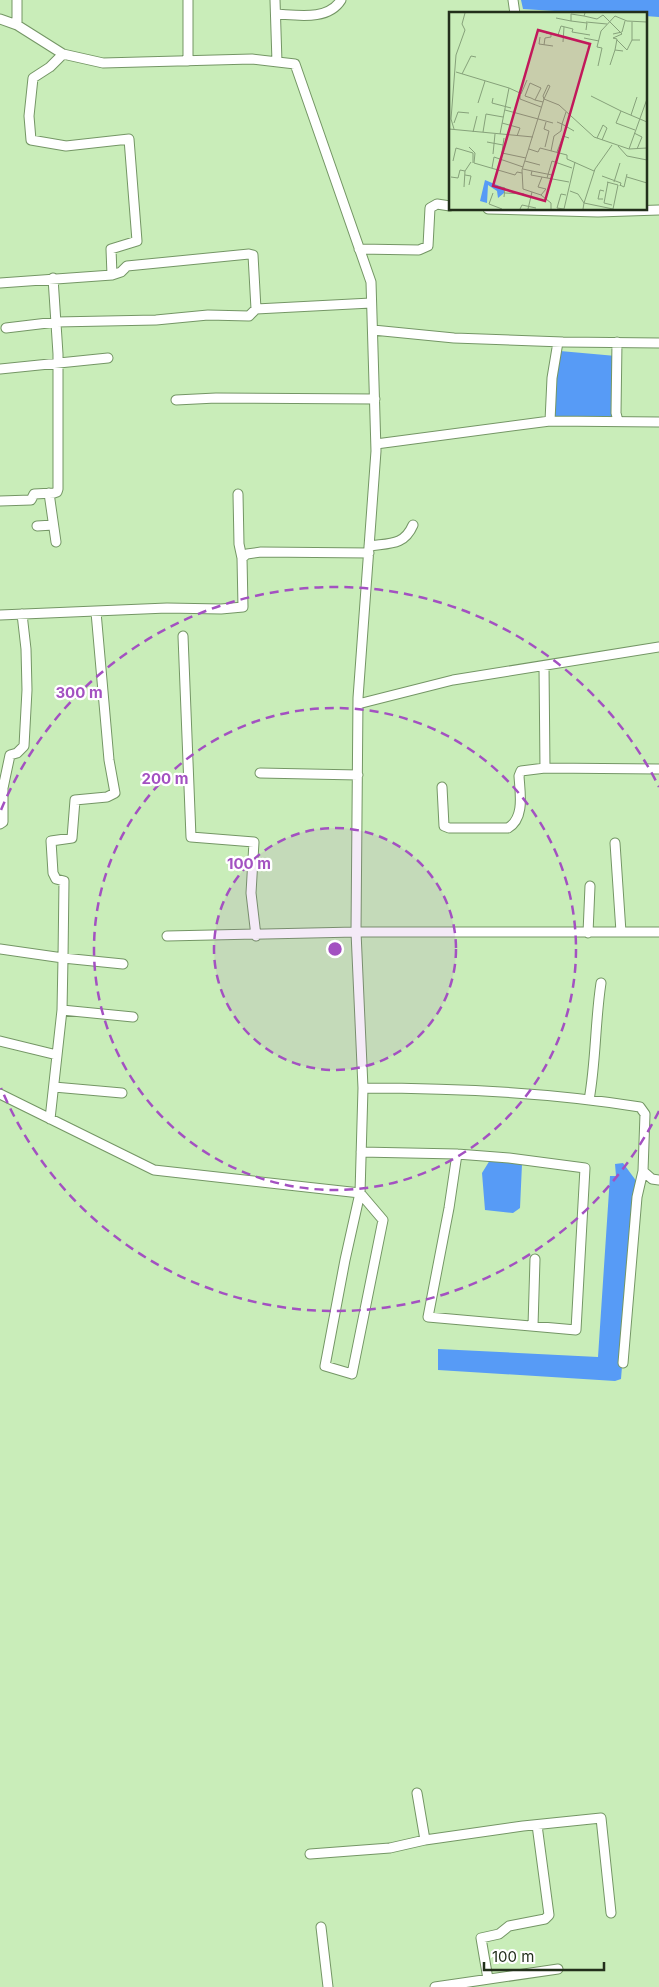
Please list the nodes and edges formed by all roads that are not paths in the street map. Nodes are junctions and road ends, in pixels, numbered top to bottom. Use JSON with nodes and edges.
{"nodes":[{"id":1,"x":17,"y":0,"type":"edge"},
{"id":2,"x":188,"y":0,"type":"edge"},
{"id":3,"x":275,"y":0,"type":"edge"},
{"id":4,"x":341,"y":0,"type":"edge"},
{"id":5,"x":276,"y":14,"type":"junction"},
{"id":6,"x":0,"y":19,"type":"edge"},
{"id":7,"x":17,"y":25,"type":"junction"},
{"id":8,"x":63,"y":54,"type":"junction"},
{"id":9,"x":188,"y":61,"type":"junction"},
{"id":10,"x":277,"y":62,"type":"junction"},
{"id":11,"x":449,"y":206,"type":"edge"},
{"id":12,"x":525,"y":210,"type":"edge"},
{"id":13,"x":659,"y":210,"type":"edge"},
{"id":14,"x":359,"y":248,"type":"junction"},
{"id":15,"x":112,"y":275,"type":"junction"},
{"id":16,"x":53,"y":278,"type":"junction"},
{"id":17,"x":0,"y":283,"type":"edge"},
{"id":18,"x":372,"y":303,"type":"junction"},
{"id":19,"x":256,"y":309,"type":"junction"},
{"id":20,"x":56,"y":322,"type":"junction"},
{"id":21,"x":6,"y":328,"type":"dead end"},
{"id":22,"x":373,"y":330,"type":"junction"},
{"id":23,"x":558,"y":342,"type":"junction"},
{"id":24,"x":617,"y":342,"type":"junction"},
{"id":25,"x":659,"y":343,"type":"edge"},
{"id":26,"x":108,"y":358,"type":"dead end"},
{"id":27,"x":57,"y":365,"type":"junction"},
{"id":28,"x":0,"y":369,"type":"edge"},
{"id":29,"x":375,"y":399,"type":"junction"},
{"id":30,"x":176,"y":400,"type":"dead end"},
{"id":31,"x":550,"y":421,"type":"junction"},
{"id":32,"x":618,"y":421,"type":"junction"},
{"id":33,"x":659,"y":422,"type":"edge"},
{"id":34,"x":376,"y":444,"type":"junction"},
{"id":35,"x":49,"y":493,"type":"junction"},
{"id":36,"x":238,"y":494,"type":"dead end"},
{"id":37,"x":0,"y":501,"type":"edge"},
{"id":38,"x":54,"y":525,"type":"junction"},
{"id":39,"x":413,"y":525,"type":"dead end"},
{"id":40,"x":37,"y":526,"type":"dead end"},
{"id":41,"x":56,"y":542,"type":"dead end"},
{"id":42,"x":369,"y":549,"type":"junction"},
{"id":43,"x":242,"y":558,"type":"junction"},
{"id":44,"x":96,"y":612,"type":"junction"},
{"id":45,"x":22,"y":614,"type":"junction"},
{"id":46,"x":0,"y":615,"type":"edge"},
{"id":47,"x":183,"y":636,"type":"dead end"},
{"id":48,"x":659,"y":647,"type":"edge"},
{"id":49,"x":544,"y":666,"type":"junction"},
{"id":50,"x":358,"y":704,"type":"junction"},
{"id":51,"x":545,"y":768,"type":"junction"},
{"id":52,"x":659,"y":769,"type":"edge"},
{"id":53,"x":260,"y":773,"type":"dead end"},
{"id":54,"x":358,"y":775,"type":"junction"},
{"id":55,"x":442,"y":787,"type":"dead end"},
{"id":56,"x":0,"y":824,"type":"edge"},
{"id":57,"x":615,"y":843,"type":"dead end"},
{"id":58,"x":590,"y":886,"type":"dead end"},
{"id":59,"x":356,"y":932,"type":"junction"},
{"id":60,"x":621,"y":932,"type":"junction"},
{"id":61,"x":659,"y":932,"type":"edge"},
{"id":62,"x":588,"y":933,"type":"junction"},
{"id":63,"x":167,"y":936,"type":"dead end"},
{"id":64,"x":256,"y":936,"type":"junction"},
{"id":65,"x":0,"y":949,"type":"edge"},
{"id":66,"x":63,"y":958,"type":"junction"},
{"id":67,"x":123,"y":964,"type":"dead end"},
{"id":68,"x":601,"y":983,"type":"dead end"},
{"id":69,"x":62,"y":1010,"type":"junction"},
{"id":70,"x":133,"y":1017,"type":"dead end"},
{"id":71,"x":0,"y":1041,"type":"edge"},
{"id":72,"x":57,"y":1055,"type":"junction"},
{"id":73,"x":54,"y":1087,"type":"junction"},
{"id":74,"x":362,"y":1088,"type":"junction"},
{"id":75,"x":122,"y":1093,"type":"dead end"},
{"id":76,"x":0,"y":1094,"type":"edge"},
{"id":77,"x":589,"y":1100,"type":"junction"},
{"id":78,"x":50,"y":1118,"type":"junction"},
{"id":79,"x":361,"y":1152,"type":"junction"},
{"id":80,"x":457,"y":1154,"type":"junction"},
{"id":81,"x":643,"y":1171,"type":"junction"},
{"id":82,"x":659,"y":1180,"type":"edge"},
{"id":83,"x":360,"y":1193,"type":"junction"},
{"id":84,"x":535,"y":1259,"type":"dead end"},
{"id":85,"x":533,"y":1326,"type":"junction"},
{"id":86,"x":623,"y":1363,"type":"dead end"},
{"id":87,"x":417,"y":1793,"type":"dead end"},
{"id":88,"x":537,"y":1825,"type":"junction"},
{"id":89,"x":425,"y":1840,"type":"junction"},
{"id":90,"x":310,"y":1854,"type":"dead end"},
{"id":91,"x":611,"y":1913,"type":"dead end"},
{"id":92,"x":321,"y":1927,"type":"dead end"},
{"id":93,"x":558,"y":1969,"type":"dead end"},
{"id":94,"x":488,"y":1979,"type":"junction"},
{"id":95,"x":328,"y":1987,"type":"edge"},
{"id":96,"x":435,"y":1987,"type":"edge"}],
"edges":[{"from":1,"to":7,"type":"street"},
{"from":2,"to":9,"type":"street"},
{"from":3,"to":5,"type":"street"},
{"from":4,"to":5,"type":"street"},
{"from":5,"to":10,"type":"street"},
{"from":6,"to":7,"type":"street"},
{"from":7,"to":8,"type":"street"},
{"from":8,"to":9,"type":"street"},
{"from":8,"to":15,"type":"street"},
{"from":9,"to":10,"type":"street"},
{"from":10,"to":14,"type":"street"},
{"from":11,"to":14,"type":"street"},
{"from":12,"to":13,"type":"street"},
{"from":14,"to":18,"type":"street"},
{"from":15,"to":16,"type":"street"},
{"from":15,"to":19,"type":"street"},
{"from":16,"to":17,"type":"street"},
{"from":16,"to":20,"type":"street"},
{"from":18,"to":19,"type":"street"},
{"from":18,"to":22,"type":"street"},
{"from":19,"to":20,"type":"street"},
{"from":20,"to":21,"type":"street"},
{"from":20,"to":27,"type":"street"},
{"from":22,"to":23,"type":"street"},
{"from":22,"to":29,"type":"street"},
{"from":23,"to":24,"type":"street"},
{"from":23,"to":31,"type":"street"},
{"from":24,"to":25,"type":"street"},
{"from":24,"to":32,"type":"street"},
{"from":26,"to":27,"type":"street"},
{"from":27,"to":28,"type":"street"},
{"from":27,"to":35,"type":"street"},
{"from":29,"to":30,"type":"street"},
{"from":29,"to":34,"type":"street"},
{"from":31,"to":32,"type":"street"},
{"from":31,"to":34,"type":"street"},
{"from":32,"to":33,"type":"street"},
{"from":34,"to":42,"type":"street"},
{"from":35,"to":37,"type":"street"},
{"from":35,"to":38,"type":"street"},
{"from":36,"to":43,"type":"street"},
{"from":38,"to":40,"type":"street"},
{"from":38,"to":41,"type":"street"},
{"from":39,"to":42,"type":"street"},
{"from":42,"to":43,"type":"street"},
{"from":42,"to":50,"type":"street"},
{"from":43,"to":44,"type":"street"},
{"from":44,"to":45,"type":"street"},
{"from":44,"to":66,"type":"street"},
{"from":45,"to":46,"type":"street"},
{"from":45,"to":56,"type":"street"},
{"from":47,"to":64,"type":"street"},
{"from":48,"to":49,"type":"street"},
{"from":49,"to":50,"type":"street"},
{"from":49,"to":51,"type":"street"},
{"from":50,"to":54,"type":"street"},
{"from":51,"to":52,"type":"street"},
{"from":51,"to":55,"type":"street"},
{"from":53,"to":54,"type":"street"},
{"from":54,"to":59,"type":"street"},
{"from":57,"to":60,"type":"street"},
{"from":58,"to":62,"type":"street"},
{"from":59,"to":62,"type":"street"},
{"from":59,"to":64,"type":"street"},
{"from":59,"to":74,"type":"street"},
{"from":60,"to":61,"type":"street"},
{"from":60,"to":62,"type":"street"},
{"from":63,"to":64,"type":"street"},
{"from":65,"to":66,"type":"street"},
{"from":66,"to":67,"type":"street"},
{"from":66,"to":69,"type":"street"},
{"from":68,"to":77,"type":"street"},
{"from":69,"to":70,"type":"street"},
{"from":69,"to":72,"type":"street"},
{"from":71,"to":72,"type":"street"},
{"from":72,"to":73,"type":"street"},
{"from":73,"to":75,"type":"street"},
{"from":73,"to":78,"type":"street"},
{"from":74,"to":77,"type":"street"},
{"from":74,"to":79,"type":"street"},
{"from":76,"to":78,"type":"street"},
{"from":77,"to":81,"type":"street"},
{"from":78,"to":83,"type":"street"},
{"from":79,"to":80,"type":"street"},
{"from":79,"to":83,"type":"street"},
{"from":80,"to":85,"type":"street"},
{"from":80,"to":85,"type":"street"},
{"from":81,"to":82,"type":"street"},
{"from":81,"to":86,"type":"street"},
{"from":83,"to":83,"type":"street"},
{"from":84,"to":85,"type":"street"},
{"from":87,"to":89,"type":"street"},
{"from":88,"to":89,"type":"street"},
{"from":88,"to":91,"type":"street"},
{"from":88,"to":94,"type":"street"},
{"from":89,"to":90,"type":"street"},
{"from":92,"to":95,"type":"street"},
{"from":93,"to":94,"type":"street"},
{"from":94,"to":96,"type":"street"}]}
